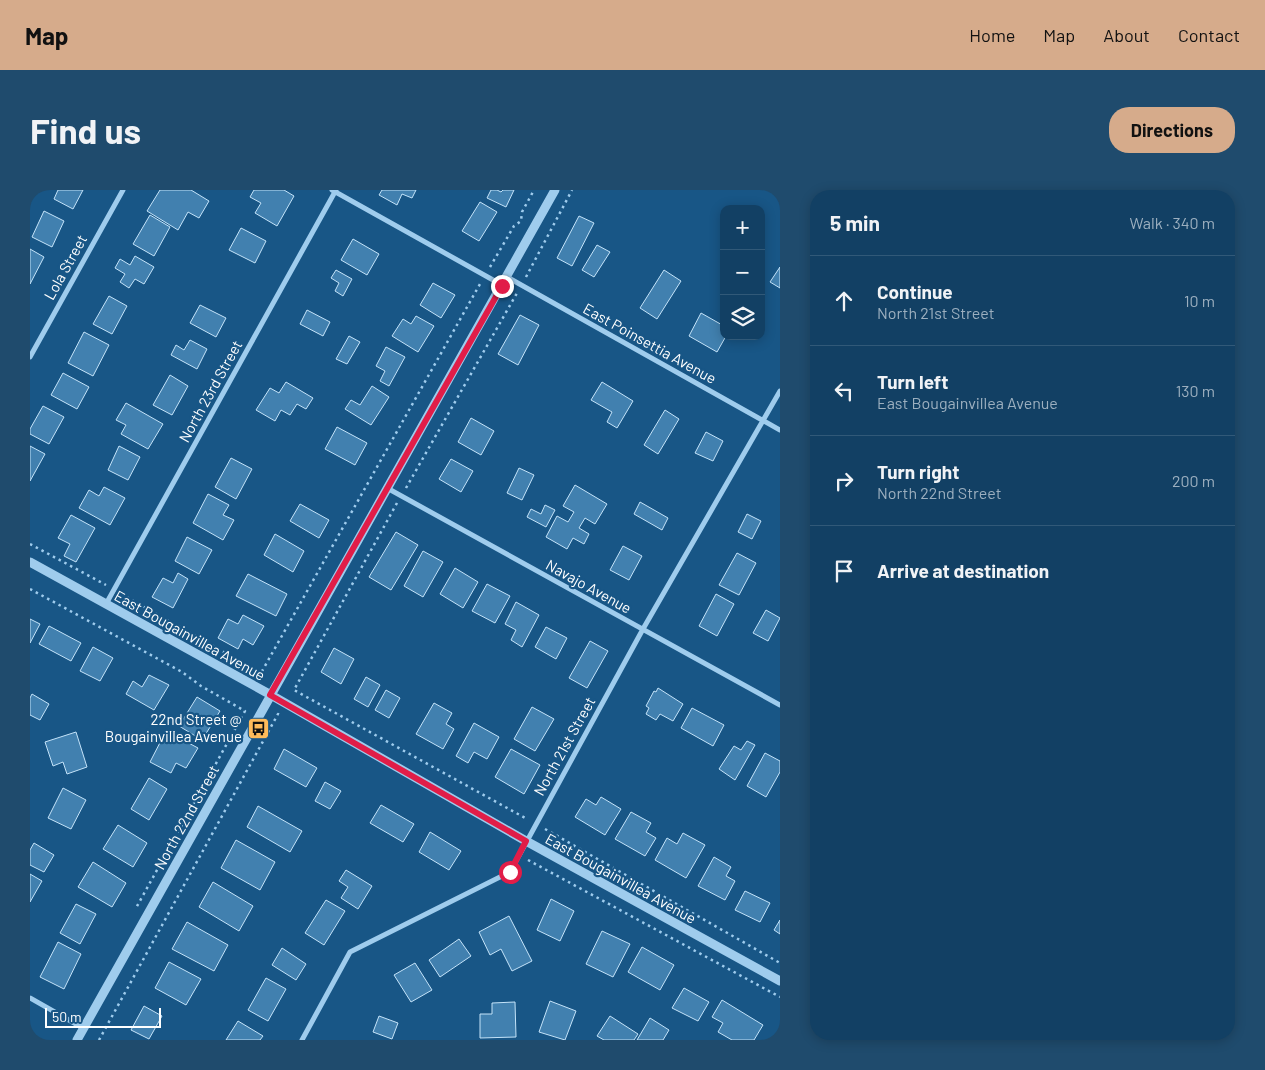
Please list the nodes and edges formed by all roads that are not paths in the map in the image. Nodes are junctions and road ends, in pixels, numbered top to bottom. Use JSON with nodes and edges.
{"nodes":[{"id":1,"x":123,"y":190,"type":"edge"},
{"id":2,"x":555,"y":190,"type":"edge"},
{"id":3,"x":334,"y":191,"type":"edge"},
{"id":4,"x":505,"y":281,"type":"junction"},
{"id":5,"x":30,"y":357,"type":"edge"},
{"id":6,"x":780,"y":391,"type":"edge"},
{"id":7,"x":763,"y":421,"type":"junction"},
{"id":8,"x":780,"y":430,"type":"edge"},
{"id":9,"x":387,"y":488,"type":"junction"},
{"id":10,"x":30,"y":562,"type":"edge"},
{"id":11,"x":106,"y":604,"type":"junction"},
{"id":12,"x":643,"y":630,"type":"junction"},
{"id":13,"x":270,"y":695,"type":"junction"},
{"id":14,"x":780,"y":705,"type":"edge"},
{"id":15,"x":526,"y":841,"type":"junction"},
{"id":16,"x":780,"y":982,"type":"edge"},
{"id":17,"x":30,"y":998,"type":"edge"},
{"id":18,"x":83,"y":1028,"type":"junction"},
{"id":19,"x":780,"y":1036,"type":"edge"},
{"id":20,"x":76,"y":1040,"type":"edge"},
{"id":21,"x":302,"y":1040,"type":"edge"},
{"id":22,"x":778,"y":1040,"type":"edge"}],
"edges":[{"from":1,"to":5,"type":"street","name":"Lola Street"},
{"from":2,"to":4,"type":"street","name":"North 22nd Street"},
{"from":3,"to":4,"type":"street","name":"East Poinsettia Avenue"},
{"from":3,"to":11,"type":"street","name":"North 23rd Street"},
{"from":4,"to":7,"type":"street","name":"East Poinsettia Avenue"},
{"from":4,"to":9,"type":"street","name":"North 22nd Street"},
{"from":6,"to":7,"type":"street","name":"North 21st Street"},
{"from":7,"to":8,"type":"street","name":"East Poinsettia Avenue"},
{"from":7,"to":12,"type":"street","name":"North 21st Street"},
{"from":9,"to":12,"type":"street","name":"Navajo Avenue"},
{"from":9,"to":13,"type":"street","name":"North 22nd Street"},
{"from":10,"to":11,"type":"street","name":"East Bougainvillea Avenue"},
{"from":11,"to":13,"type":"street","name":"East Bougainvillea Avenue"},
{"from":12,"to":14,"type":"street","name":"Navajo Avenue"},
{"from":12,"to":15,"type":"street","name":"North 21st Street"},
{"from":13,"to":15,"type":"street","name":"East Bougainvillea Avenue"},
{"from":13,"to":18,"type":"street","name":"North 22nd Street"},
{"from":15,"to":16,"type":"street","name":"East Bougainvillea Avenue"},
{"from":15,"to":21,"type":"street","name":"North 21st Street"},
{"from":17,"to":18,"type":"street"},
{"from":18,"to":20,"type":"street","name":"North 22nd Street"},
{"from":19,"to":22,"type":"street"}]}
